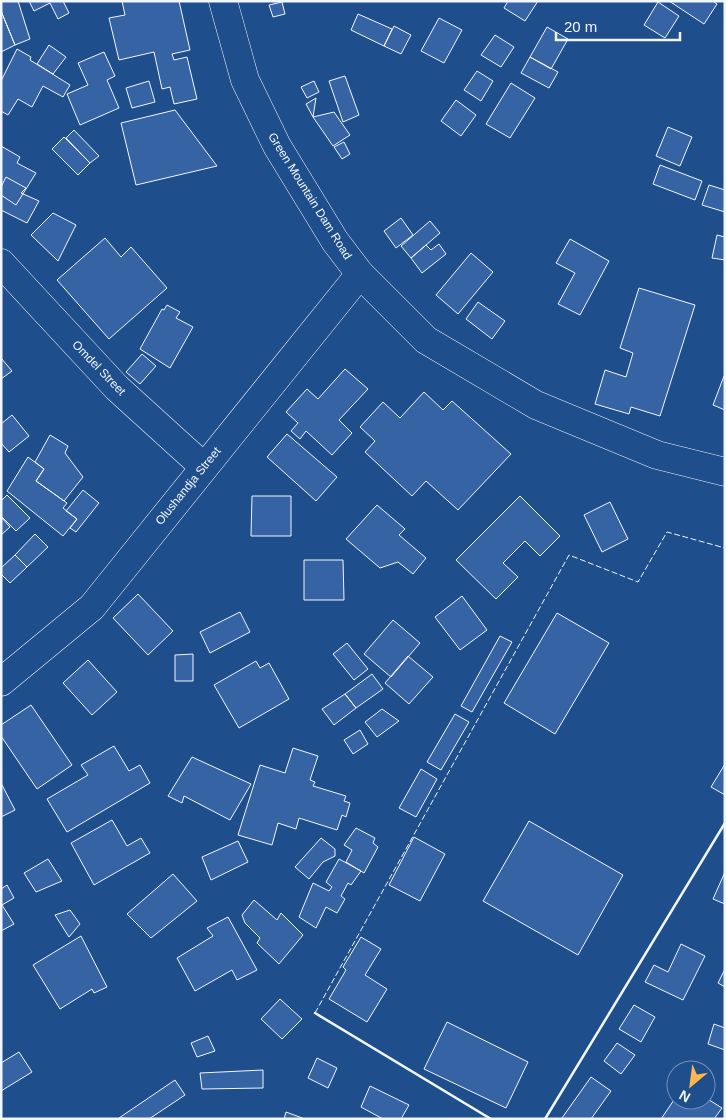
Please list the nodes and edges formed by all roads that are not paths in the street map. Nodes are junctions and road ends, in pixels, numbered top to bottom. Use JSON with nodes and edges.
{"nodes":[{"id":1,"x":223,"y":1,"type":"edge"},
{"id":2,"x":1,"y":263,"type":"edge"},
{"id":3,"x":360,"y":274,"type":"junction"},
{"id":4,"x":204,"y":466,"type":"junction"},
{"id":5,"x":725,"y":472,"type":"edge"},
{"id":6,"x":1,"y":682,"type":"edge"}],
"edges":[{"from":1,"to":3,"type":"street","name":"Green Mountain Dam Road"},
{"from":2,"to":4,"type":"street","name":"Omdel Street"},
{"from":3,"to":4,"type":"street","name":"Olushandja Street"},
{"from":3,"to":5,"type":"street","name":"Green Mountain Dam Road"},
{"from":4,"to":6,"type":"street","name":"Olushandja Street"}]}
